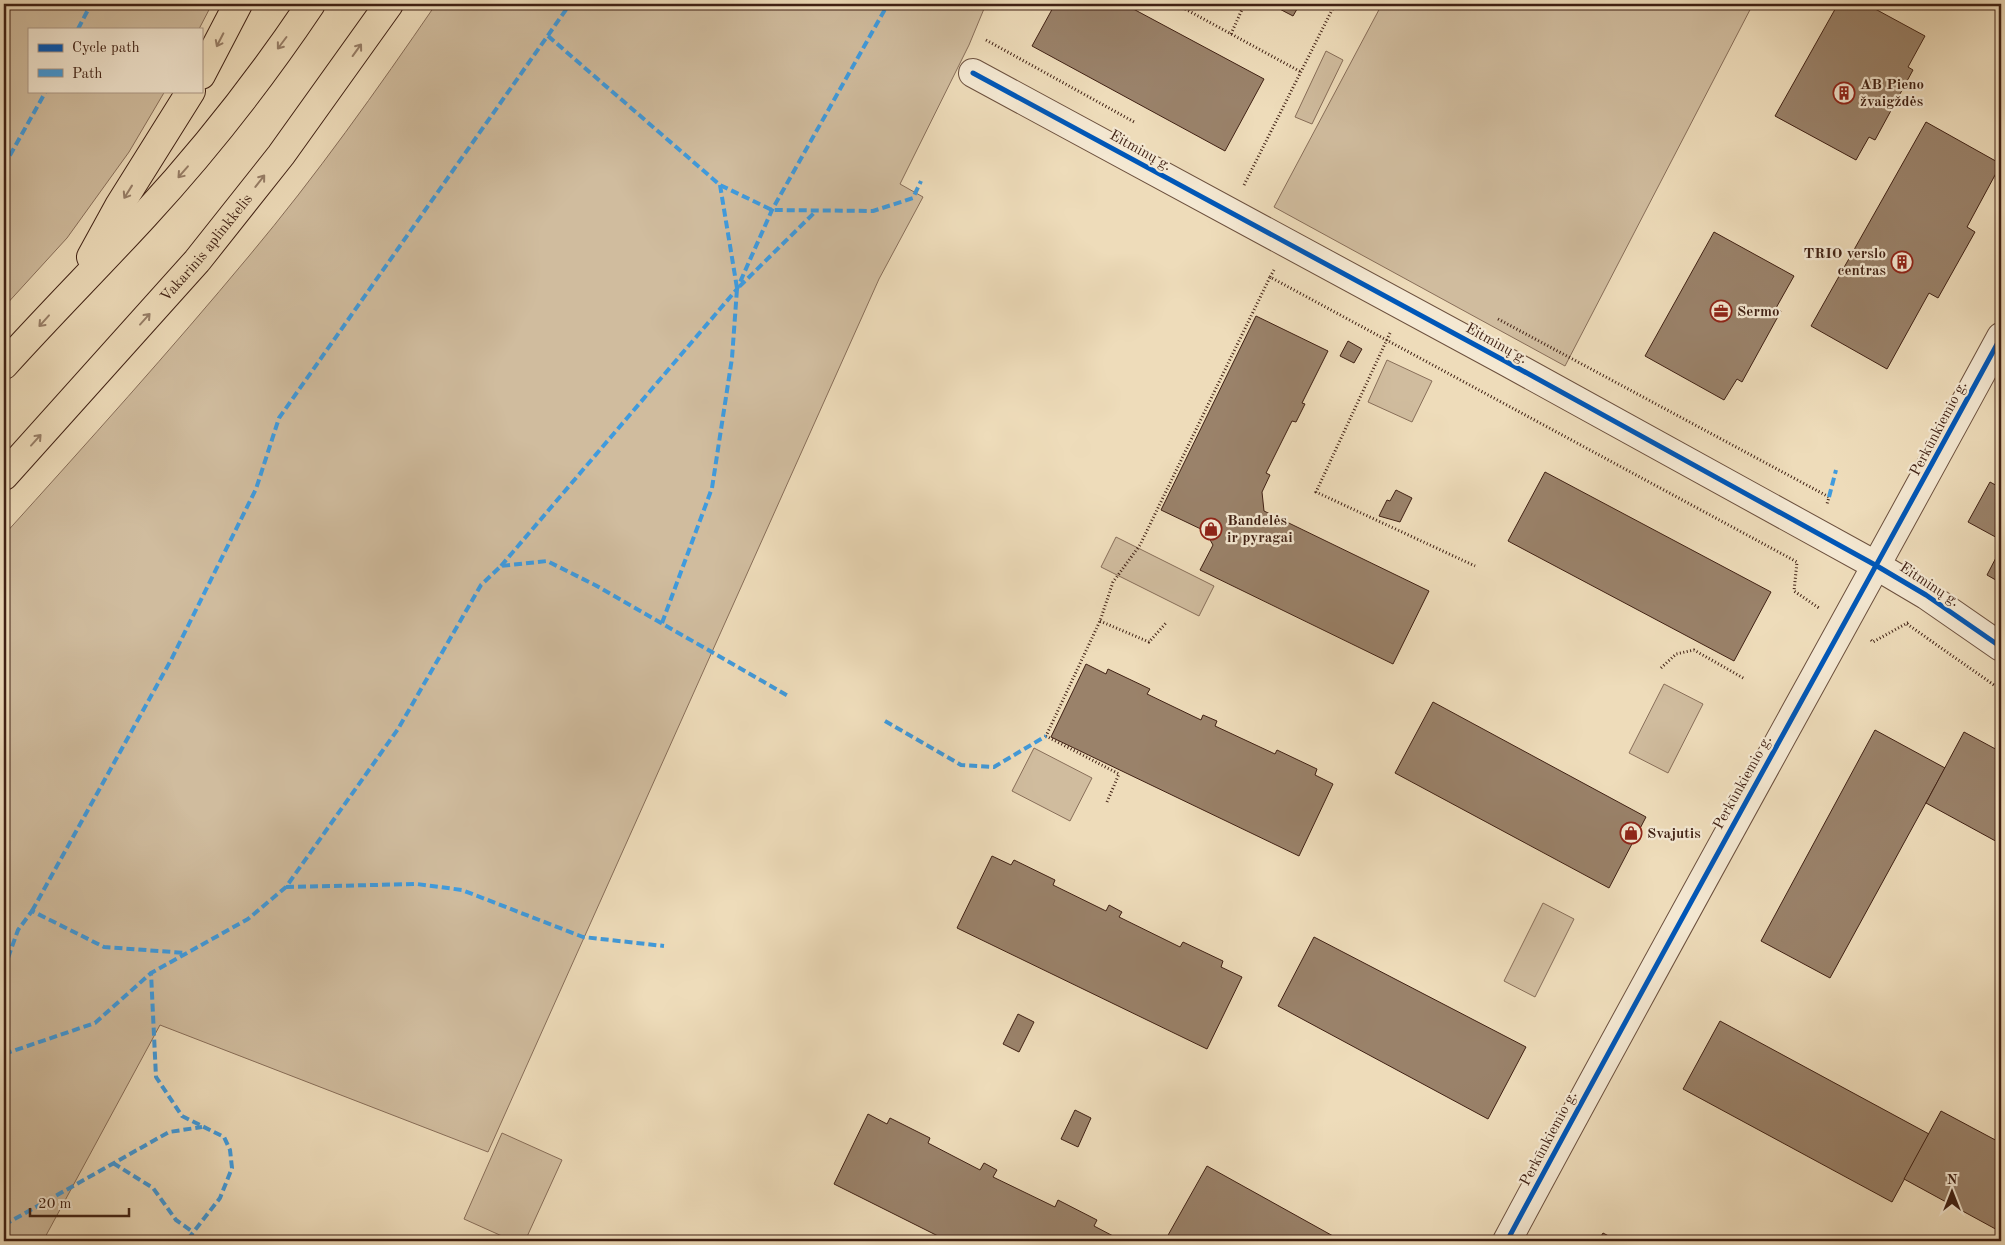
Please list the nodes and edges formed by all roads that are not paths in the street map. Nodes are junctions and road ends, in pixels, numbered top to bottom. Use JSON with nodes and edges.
{"nodes":[{"id":1,"x":238,"y":4,"type":"edge"},
{"id":2,"x":310,"y":4,"type":"edge"},
{"id":3,"x":389,"y":4,"type":"edge"},
{"id":4,"x":202,"y":73,"type":"edge"},
{"id":5,"x":973,"y":73,"type":"dead end"},
{"id":6,"x":190,"y":92,"type":"edge"},
{"id":7,"x":77,"y":285,"type":"junction"},
{"id":8,"x":2001,"y":337,"type":"edge"},
{"id":9,"x":4,"y":365,"type":"edge"},
{"id":10,"x":4,"y":476,"type":"edge"},
{"id":11,"x":1877,"y":566,"type":"junction"},
{"id":12,"x":2001,"y":648,"type":"edge"},
{"id":13,"x":1507,"y":1241,"type":"edge"}],
"edges":[{"from":1,"to":4,"type":"highway","one_way":true},
{"from":2,"to":7,"type":"highway","one_way":true},
{"from":10,"to":3,"type":"highway","name":"Vakarinis aplinkkelis","one_way":true},
{"from":5,"to":11,"type":"street","name":"Eitminų g."},
{"from":6,"to":7,"type":"highway","one_way":true},
{"from":7,"to":9,"type":"highway","one_way":true},
{"from":8,"to":11,"type":"street","name":"Perkūnkiemio g."},
{"from":11,"to":12,"type":"street","name":"Eitminų g."},
{"from":11,"to":13,"type":"street","name":"Perkūnkiemio g."}]}
